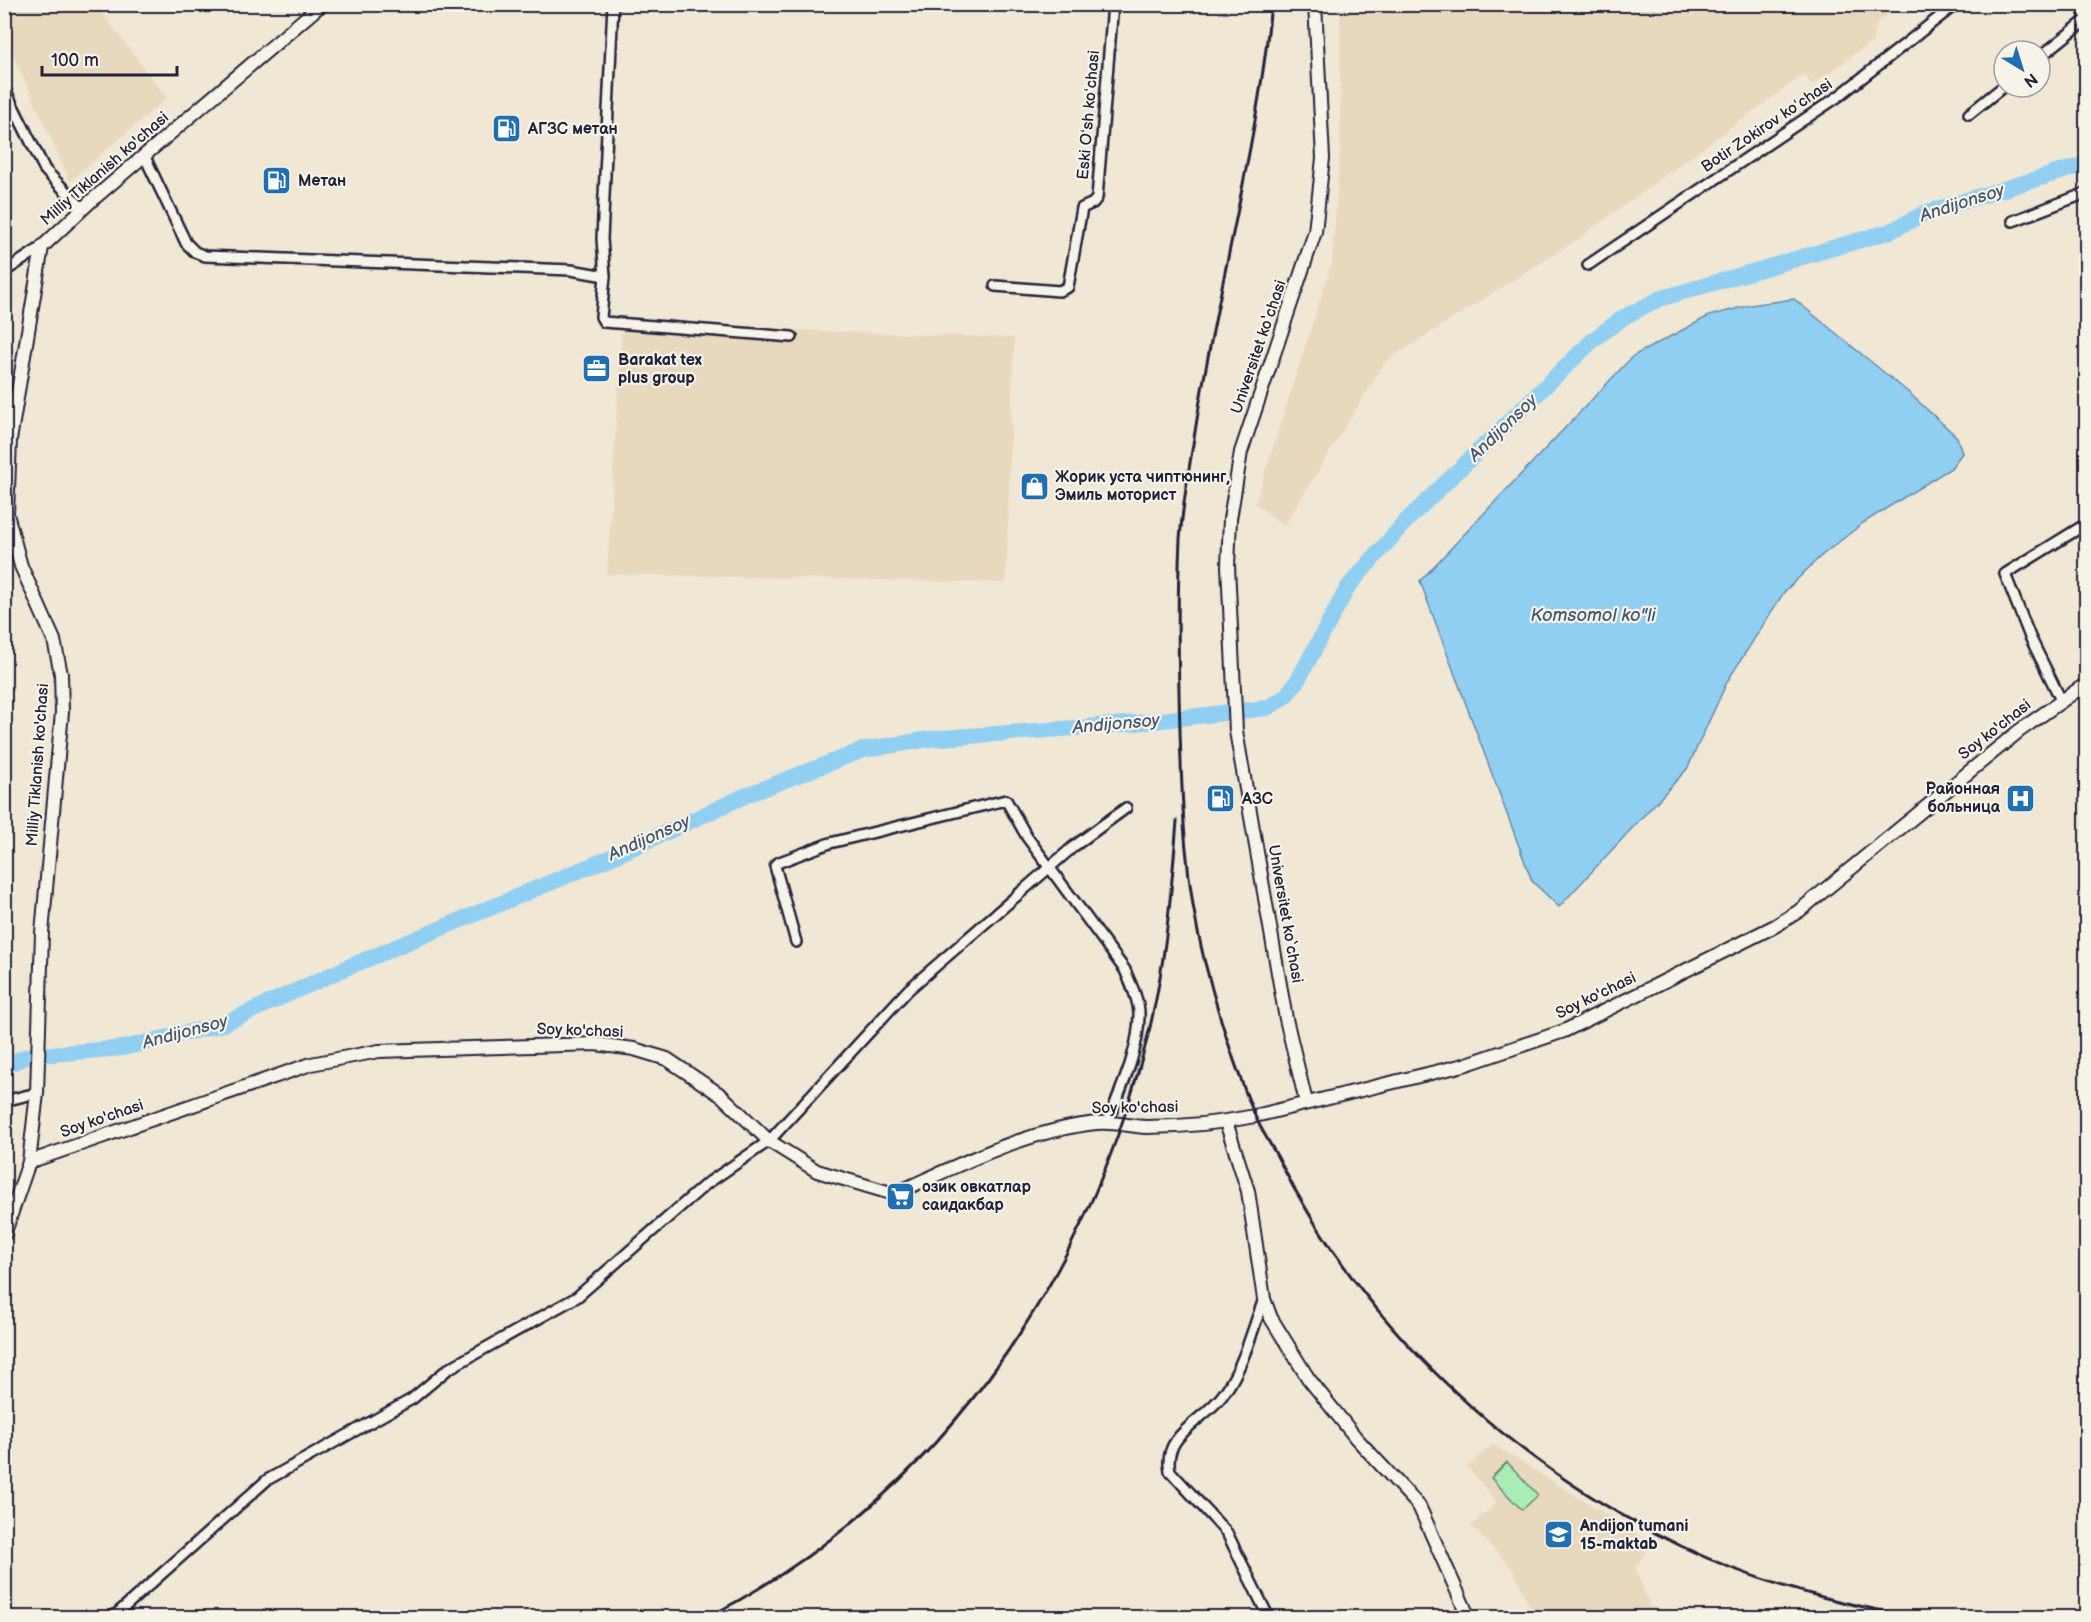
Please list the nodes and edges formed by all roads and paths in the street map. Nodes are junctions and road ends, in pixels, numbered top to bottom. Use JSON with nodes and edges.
{"nodes":[{"id":1,"x":322,"y":4,"type":"edge"},
{"id":2,"x":613,"y":4,"type":"edge"},
{"id":3,"x":1113,"y":4,"type":"edge"},
{"id":4,"x":1315,"y":4,"type":"edge"},
{"id":5,"x":1956,"y":4,"type":"edge"},
{"id":6,"x":2078,"y":4,"type":"edge"},
{"id":7,"x":2086,"y":18,"type":"edge"},
{"id":8,"x":2052,"y":47,"type":"edge"},
{"id":9,"x":4,"y":88,"type":"edge"},
{"id":10,"x":1992,"y":96,"type":"edge"},
{"id":11,"x":1969,"y":114,"type":"dead end"},
{"id":12,"x":144,"y":155,"type":"junction"},
{"id":13,"x":2086,"y":193,"type":"edge"},
{"id":14,"x":82,"y":209,"type":"junction"},
{"id":15,"x":2013,"y":220,"type":"dead end"},
{"id":16,"x":42,"y":247,"type":"junction"},
{"id":17,"x":1588,"y":265,"type":"dead end"},
{"id":18,"x":6,"y":269,"type":"edge"},
{"id":19,"x":605,"y":276,"type":"junction"},
{"id":20,"x":995,"y":286,"type":"dead end"},
{"id":21,"x":792,"y":337,"type":"dead end"},
{"id":22,"x":2086,"y":524,"type":"edge"},
{"id":23,"x":2086,"y":684,"type":"edge"},
{"id":24,"x":2061,"y":700,"type":"junction"},
{"id":25,"x":1126,"y":808,"type":"dead end"},
{"id":26,"x":1050,"y":867,"type":"junction"},
{"id":27,"x":795,"y":942,"type":"dead end"},
{"id":28,"x":37,"y":1087,"type":"junction"},
{"id":29,"x":4,"y":1101,"type":"edge"},
{"id":30,"x":1306,"y":1102,"type":"junction"},
{"id":31,"x":1107,"y":1122,"type":"junction"},
{"id":32,"x":1226,"y":1122,"type":"junction"},
{"id":33,"x":769,"y":1141,"type":"junction"},
{"id":34,"x":29,"y":1162,"type":"junction"},
{"id":35,"x":4,"y":1235,"type":"edge"},
{"id":36,"x":1264,"y":1299,"type":"junction"},
{"id":37,"x":112,"y":1617,"type":"edge"},
{"id":38,"x":1269,"y":1617,"type":"edge"},
{"id":39,"x":1469,"y":1617,"type":"edge"}],
"edges":[{"from":1,"to":12,"type":"main road","name":"Milliy Tiklanish ko'chasi"},
{"from":2,"to":19,"type":"street"},
{"from":3,"to":20,"type":"street","name":"Eski Oʻsh koʻchasi"},
{"from":4,"to":30,"type":"main road","name":"Universitet kо‘chasi"},
{"from":5,"to":17,"type":"street","name":"Botir Zokirov koʻchasi"},
{"from":6,"to":7,"type":"street"},
{"from":7,"to":8,"type":"street"},
{"from":9,"to":14,"type":"street"},
{"from":10,"to":11,"type":"street"},
{"from":12,"to":14,"type":"main road","name":"Milliy Tiklanish ko'chasi"},
{"from":12,"to":19,"type":"street"},
{"from":13,"to":15,"type":"street"},
{"from":14,"to":16,"type":"main road","name":"Milliy Tiklanish ko'chasi"},
{"from":16,"to":18,"type":"street"},
{"from":16,"to":28,"type":"main road","name":"Milliy Tiklanish ko'chasi"},
{"from":19,"to":21,"type":"street"},
{"from":22,"to":24,"type":"street"},
{"from":23,"to":24,"type":"main road","name":"Soy ko'chasi"},
{"from":24,"to":30,"type":"main road","name":"Soy ko'chasi"},
{"from":25,"to":26,"type":"street"},
{"from":26,"to":27,"type":"street"},
{"from":26,"to":31,"type":"street"},
{"from":26,"to":33,"type":"street"},
{"from":28,"to":29,"type":"street"},
{"from":28,"to":34,"type":"main road","name":"Milliy Tiklanish ko'chasi"},
{"from":30,"to":32,"type":"main road","name":"Soy ko'chasi"},
{"from":31,"to":32,"type":"main road","name":"Soy ko'chasi"},
{"from":31,"to":33,"type":"main road","name":"Soy ko'chasi"},
{"from":32,"to":36,"type":"main road"},
{"from":33,"to":34,"type":"main road","name":"Soy ko'chasi"},
{"from":33,"to":37,"type":"street"},
{"from":34,"to":35,"type":"main road","name":"Milliy Tiklanish ko'chasi"},
{"from":36,"to":38,"type":"street"},
{"from":36,"to":39,"type":"main road"}]}
